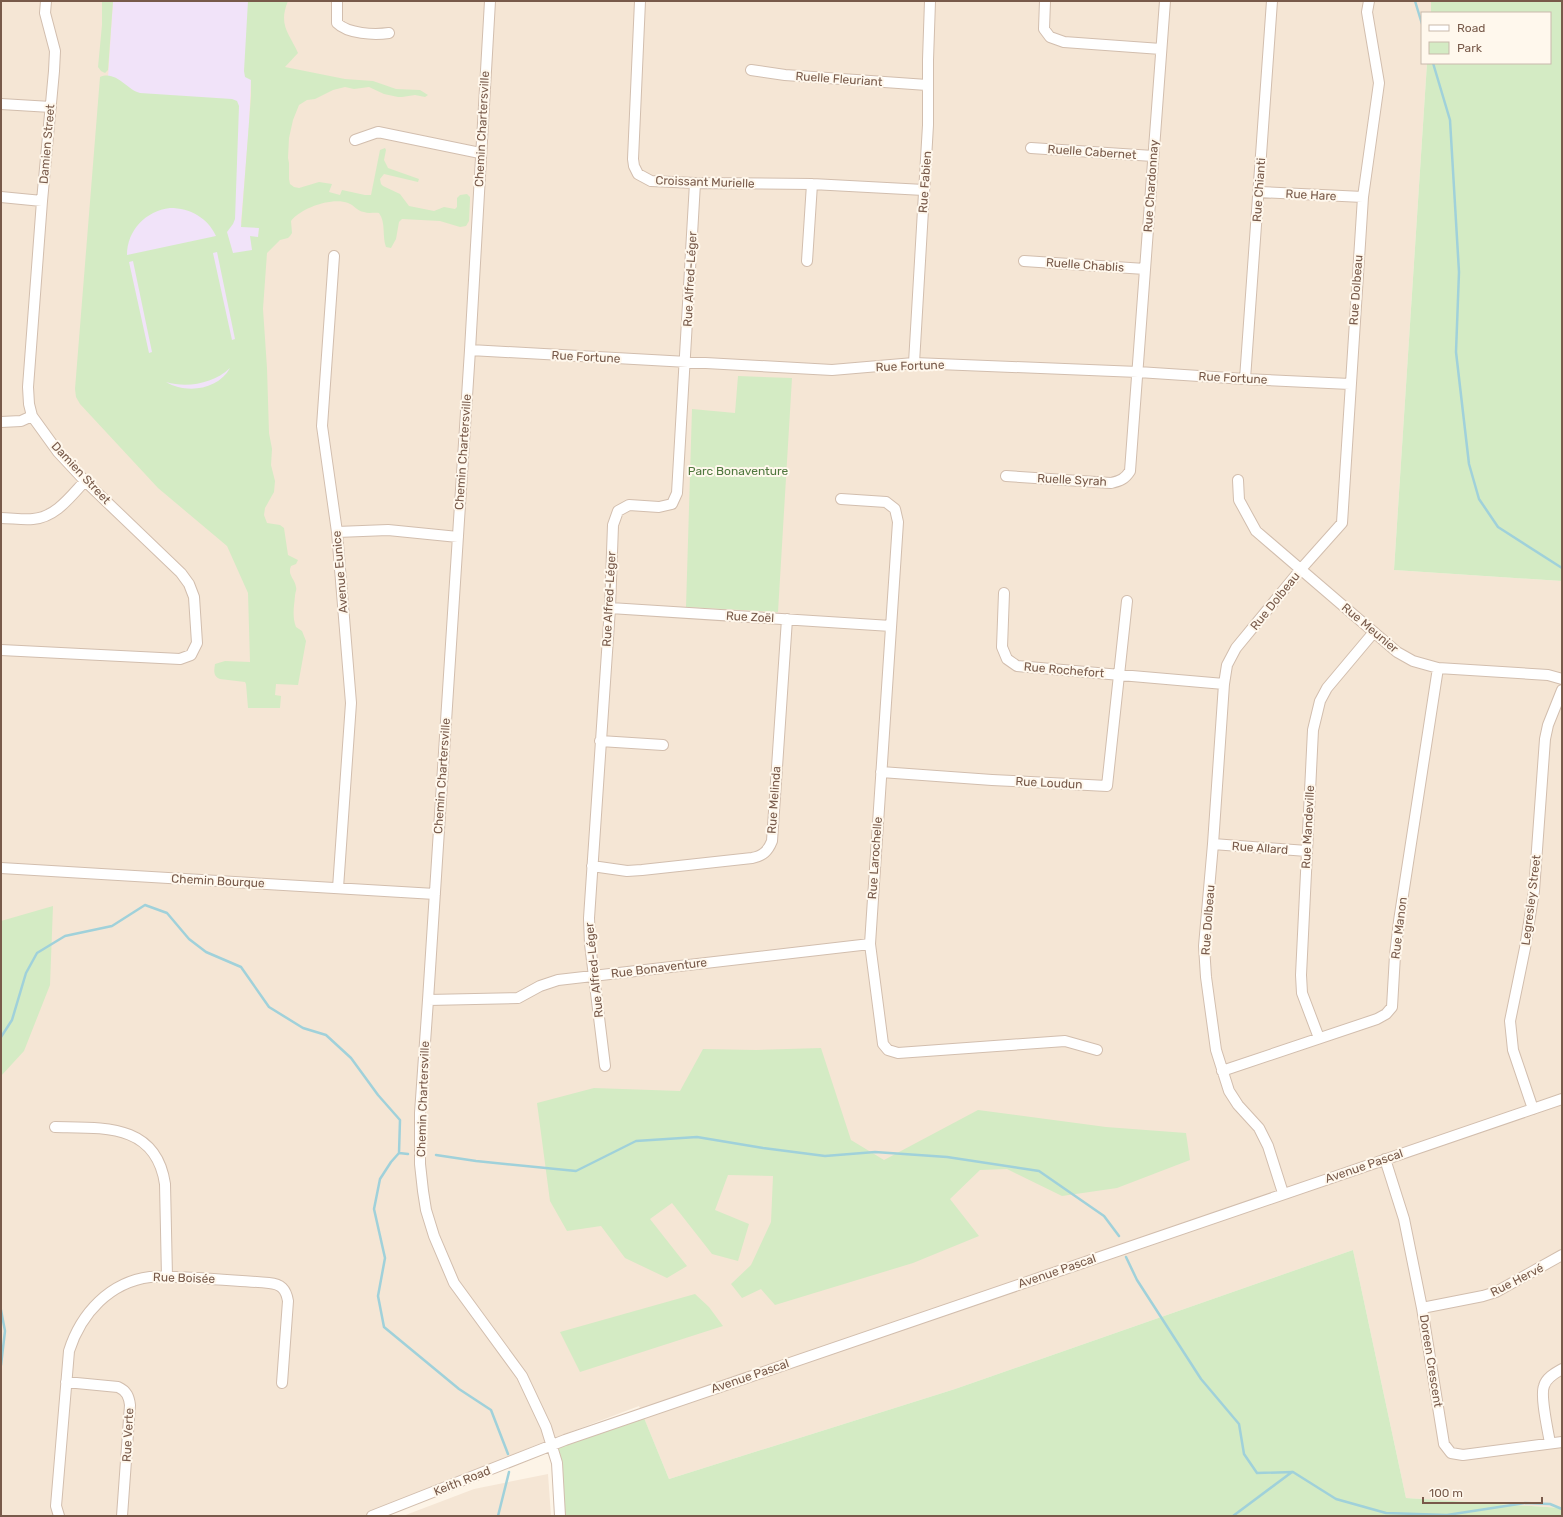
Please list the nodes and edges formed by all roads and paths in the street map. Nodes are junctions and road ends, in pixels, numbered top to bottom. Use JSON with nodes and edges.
{"nodes":[{"id":1,"x":46,"y":1,"type":"edge"},
{"id":2,"x":338,"y":1,"type":"edge"},
{"id":3,"x":490,"y":1,"type":"edge"},
{"id":4,"x":640,"y":1,"type":"edge"},
{"id":5,"x":930,"y":1,"type":"edge"},
{"id":6,"x":1045,"y":1,"type":"edge"},
{"id":7,"x":1165,"y":1,"type":"edge"},
{"id":8,"x":1272,"y":1,"type":"edge"},
{"id":9,"x":1369,"y":1,"type":"edge"},
{"id":10,"x":389,"y":33,"type":"dead end"},
{"id":11,"x":1161,"y":49,"type":"junction"},
{"id":12,"x":752,"y":70,"type":"dead end"},
{"id":13,"x":928,"y":85,"type":"junction"},
{"id":14,"x":1,"y":104,"type":"edge"},
{"id":15,"x":51,"y":107,"type":"junction"},
{"id":16,"x":355,"y":140,"type":"dead end"},
{"id":17,"x":1031,"y":148,"type":"dead end"},
{"id":18,"x":480,"y":153,"type":"junction"},
{"id":19,"x":1153,"y":156,"type":"junction"},
{"id":20,"x":696,"y":183,"type":"junction"},
{"id":21,"x":812,"y":184,"type":"junction"},
{"id":22,"x":924,"y":190,"type":"junction"},
{"id":23,"x":1259,"y":192,"type":"junction"},
{"id":24,"x":1,"y":197,"type":"edge"},
{"id":25,"x":1363,"y":197,"type":"junction"},
{"id":26,"x":42,"y":201,"type":"junction"},
{"id":27,"x":334,"y":256,"type":"dead end"},
{"id":28,"x":807,"y":261,"type":"dead end"},
{"id":29,"x":1024,"y":261,"type":"dead end"},
{"id":30,"x":1145,"y":269,"type":"junction"},
{"id":31,"x":470,"y":350,"type":"junction"},
{"id":32,"x":685,"y":362,"type":"junction"},
{"id":33,"x":914,"y":363,"type":"junction"},
{"id":34,"x":1138,"y":372,"type":"junction"},
{"id":35,"x":1245,"y":379,"type":"junction"},
{"id":36,"x":1350,"y":384,"type":"junction"},
{"id":37,"x":32,"y":416,"type":"junction"},
{"id":38,"x":1,"y":422,"type":"edge"},
{"id":39,"x":1006,"y":476,"type":"dead end"},
{"id":40,"x":1238,"y":480,"type":"dead end"},
{"id":41,"x":85,"y":481,"type":"junction"},
{"id":42,"x":841,"y":499,"type":"dead end"},
{"id":43,"x":1,"y":518,"type":"edge"},
{"id":44,"x":337,"y":532,"type":"junction"},
{"id":45,"x":458,"y":537,"type":"junction"},
{"id":46,"x":1301,"y":569,"type":"junction"},
{"id":47,"x":1004,"y":593,"type":"dead end"},
{"id":48,"x":1127,"y":601,"type":"dead end"},
{"id":49,"x":610,"y":608,"type":"junction"},
{"id":50,"x":788,"y":619,"type":"junction"},
{"id":51,"x":891,"y":626,"type":"junction"},
{"id":52,"x":1374,"y":632,"type":"junction"},
{"id":53,"x":1,"y":650,"type":"edge"},
{"id":54,"x":1438,"y":668,"type":"junction"},
{"id":55,"x":1119,"y":675,"type":"junction"},
{"id":56,"x":1562,"y":679,"type":"edge"},
{"id":57,"x":1224,"y":684,"type":"junction"},
{"id":58,"x":1562,"y":690,"type":"edge"},
{"id":59,"x":600,"y":741,"type":"junction"},
{"id":60,"x":663,"y":745,"type":"dead end"},
{"id":61,"x":881,"y":772,"type":"junction"},
{"id":62,"x":1213,"y":844,"type":"junction"},
{"id":63,"x":1307,"y":851,"type":"junction"},
{"id":64,"x":592,"y":866,"type":"junction"},
{"id":65,"x":1,"y":868,"type":"edge"},
{"id":66,"x":338,"y":888,"type":"junction"},
{"id":67,"x":435,"y":894,"type":"junction"},
{"id":68,"x":870,"y":944,"type":"junction"},
{"id":69,"x":595,"y":976,"type":"junction"},
{"id":70,"x":428,"y":1000,"type":"junction"},
{"id":71,"x":1319,"y":1038,"type":"junction"},
{"id":72,"x":1097,"y":1050,"type":"dead end"},
{"id":73,"x":604,"y":1066,"type":"dead end"},
{"id":74,"x":1222,"y":1071,"type":"junction"},
{"id":75,"x":1562,"y":1099,"type":"edge"},
{"id":76,"x":1533,"y":1109,"type":"junction"},
{"id":77,"x":55,"y":1126,"type":"dead end"},
{"id":78,"x":1385,"y":1159,"type":"junction"},
{"id":79,"x":1283,"y":1193,"type":"junction"},
{"id":80,"x":1562,"y":1255,"type":"edge"},
{"id":81,"x":168,"y":1277,"type":"junction"},
{"id":82,"x":1422,"y":1308,"type":"junction"},
{"id":83,"x":1562,"y":1369,"type":"edge"},
{"id":84,"x":66,"y":1382,"type":"junction"},
{"id":85,"x":282,"y":1384,"type":"dead end"},
{"id":86,"x":1562,"y":1442,"type":"edge"},
{"id":87,"x":1550,"y":1443,"type":"junction"},
{"id":88,"x":552,"y":1445,"type":"junction"},
{"id":89,"x":59,"y":1516,"type":"edge"},
{"id":90,"x":122,"y":1516,"type":"edge"},
{"id":91,"x":372,"y":1516,"type":"edge"},
{"id":92,"x":560,"y":1516,"type":"edge"}],
"edges":[{"from":1,"to":15,"type":"street","name":"Damien Street"},
{"from":2,"to":10,"type":"street"},
{"from":3,"to":18,"type":"street","name":"Chemin Chartersville"},
{"from":4,"to":20,"type":"street","name":"Croissant Murielle"},
{"from":5,"to":13,"type":"street","name":"Rue Fabien"},
{"from":6,"to":11,"type":"street"},
{"from":7,"to":11,"type":"street","name":"Rue Chardonnay"},
{"from":8,"to":23,"type":"street","name":"Rue Chianti"},
{"from":9,"to":25,"type":"street","name":"Rue Dolbeau"},
{"from":11,"to":19,"type":"street","name":"Rue Chardonnay"},
{"from":12,"to":13,"type":"street","name":"Ruelle Fleuriant"},
{"from":13,"to":22,"type":"street","name":"Rue Fabien"},
{"from":14,"to":15,"type":"street"},
{"from":15,"to":26,"type":"street","name":"Damien Street"},
{"from":16,"to":18,"type":"street"},
{"from":17,"to":19,"type":"street","name":"Ruelle Cabernet"},
{"from":18,"to":31,"type":"street","name":"Chemin Chartersville"},
{"from":19,"to":30,"type":"street","name":"Rue Chardonnay"},
{"from":20,"to":21,"type":"street","name":"Croissant Murielle"},
{"from":20,"to":32,"type":"street","name":"Rue Alfred-Léger"},
{"from":21,"to":22,"type":"street","name":"Croissant Murielle"},
{"from":21,"to":28,"type":"street"},
{"from":22,"to":33,"type":"street","name":"Rue Fabien"},
{"from":23,"to":25,"type":"street","name":"Rue Hare"},
{"from":23,"to":35,"type":"street","name":"Rue Chianti"},
{"from":24,"to":26,"type":"street"},
{"from":25,"to":36,"type":"street","name":"Rue Dolbeau"},
{"from":26,"to":37,"type":"street","name":"Damien Street"},
{"from":27,"to":44,"type":"street","name":"Avenue Eunice"},
{"from":29,"to":30,"type":"street","name":"Ruelle Chablis"},
{"from":30,"to":34,"type":"street","name":"Rue Chardonnay"},
{"from":31,"to":32,"type":"street","name":"Rue Fortune"},
{"from":31,"to":45,"type":"street","name":"Chemin Chartersville"},
{"from":32,"to":33,"type":"street","name":"Rue Fortune"},
{"from":32,"to":49,"type":"street","name":"Rue Alfred-Léger"},
{"from":33,"to":34,"type":"street","name":"Rue Fortune"},
{"from":34,"to":35,"type":"street","name":"Rue Fortune"},
{"from":34,"to":39,"type":"street","name":"Ruelle Syrah"},
{"from":35,"to":36,"type":"street","name":"Rue Fortune"},
{"from":36,"to":46,"type":"street","name":"Rue Dolbeau"},
{"from":37,"to":38,"type":"street"},
{"from":37,"to":41,"type":"street","name":"Damien Street"},
{"from":40,"to":46,"type":"street","name":"Rue Meunier"},
{"from":41,"to":43,"type":"street"},
{"from":41,"to":53,"type":"street","name":"Damien Street"},
{"from":42,"to":51,"type":"street","name":"Rue Larochelle"},
{"from":44,"to":45,"type":"street"},
{"from":44,"to":66,"type":"street","name":"Avenue Eunice"},
{"from":45,"to":67,"type":"street","name":"Chemin Chartersville"},
{"from":46,"to":52,"type":"street","name":"Rue Meunier"},
{"from":46,"to":57,"type":"street","name":"Rue Dolbeau"},
{"from":47,"to":55,"type":"street","name":"Rue Rochefort"},
{"from":48,"to":55,"type":"street","name":"Rue Rochefort"},
{"from":49,"to":50,"type":"street","name":"Rue Zoël"},
{"from":49,"to":59,"type":"street","name":"Rue Alfred-Léger"},
{"from":50,"to":51,"type":"street","name":"Rue Zoël"},
{"from":50,"to":64,"type":"street","name":"Rue Melinda"},
{"from":51,"to":61,"type":"street","name":"Rue Larochelle"},
{"from":52,"to":54,"type":"street","name":"Rue Meunier"},
{"from":52,"to":63,"type":"street","name":"Rue Mandeville"},
{"from":54,"to":56,"type":"street","name":"Rue Meunier"},
{"from":54,"to":71,"type":"street","name":"Rue Manon"},
{"from":55,"to":57,"type":"street","name":"Rue Rochefort"},
{"from":55,"to":61,"type":"street","name":"Rue Loudun"},
{"from":57,"to":62,"type":"street","name":"Rue Dolbeau"},
{"from":58,"to":76,"type":"street","name":"Legresley Street"},
{"from":59,"to":60,"type":"street"},
{"from":59,"to":64,"type":"street","name":"Rue Alfred-Léger"},
{"from":61,"to":68,"type":"street","name":"Rue Larochelle"},
{"from":62,"to":63,"type":"street","name":"Rue Allard"},
{"from":62,"to":74,"type":"street","name":"Rue Dolbeau"},
{"from":63,"to":71,"type":"street","name":"Rue Mandeville"},
{"from":64,"to":69,"type":"street","name":"Rue Alfred-Léger"},
{"from":65,"to":66,"type":"street","name":"Chemin Bourque"},
{"from":66,"to":67,"type":"street","name":"Chemin Bourque"},
{"from":67,"to":70,"type":"street","name":"Chemin Chartersville"},
{"from":68,"to":69,"type":"street","name":"Rue Bonaventure"},
{"from":68,"to":72,"type":"street","name":"Rue Larochelle"},
{"from":69,"to":70,"type":"street","name":"Rue Bonaventure"},
{"from":69,"to":73,"type":"street","name":"Rue Alfred-Léger"},
{"from":70,"to":88,"type":"street","name":"Chemin Chartersville"},
{"from":71,"to":74,"type":"street","name":"Rue Manon"},
{"from":74,"to":79,"type":"street","name":"Rue Dolbeau"},
{"from":75,"to":76,"type":"street","name":"Avenue Pascal"},
{"from":76,"to":78,"type":"street","name":"Avenue Pascal"},
{"from":77,"to":81,"type":"street"},
{"from":78,"to":79,"type":"street","name":"Avenue Pascal"},
{"from":78,"to":82,"type":"street","name":"Doreen Crescent"},
{"from":79,"to":88,"type":"street","name":"Avenue Pascal"},
{"from":80,"to":82,"type":"street","name":"Rue Hervé"},
{"from":81,"to":84,"type":"street","name":"Rue Boisée"},
{"from":81,"to":85,"type":"street","name":"Rue Boisée"},
{"from":82,"to":87,"type":"street","name":"Doreen Crescent"},
{"from":83,"to":87,"type":"street"},
{"from":84,"to":89,"type":"street","name":"Rue Boisée"},
{"from":84,"to":90,"type":"street","name":"Rue Verte"},
{"from":86,"to":87,"type":"street","name":"Doreen Crescent"},
{"from":88,"to":91,"type":"street","name":"Keith Road"},
{"from":88,"to":92,"type":"street","name":"Chemin Chartersville"}]}
